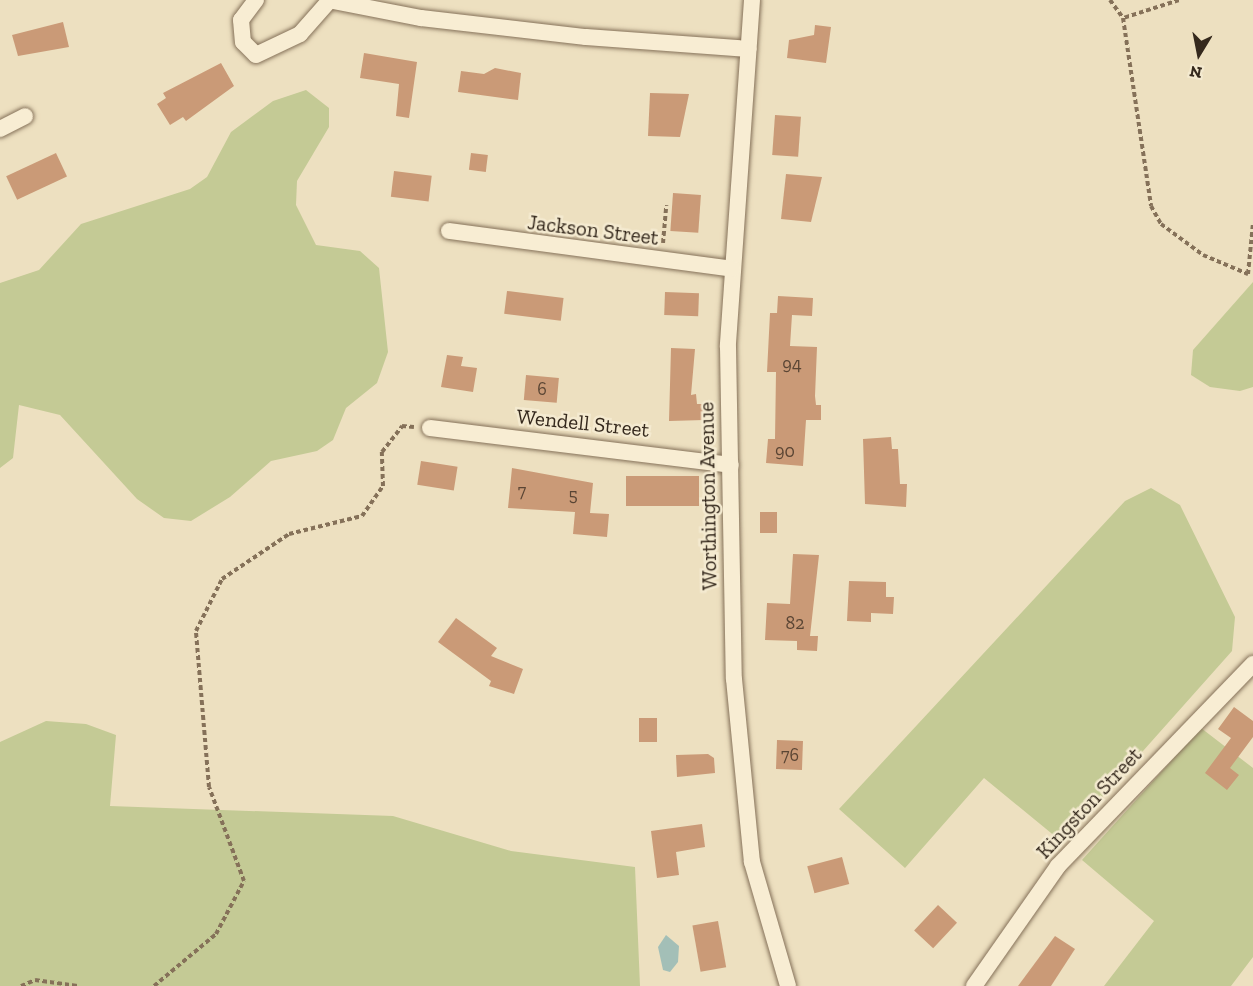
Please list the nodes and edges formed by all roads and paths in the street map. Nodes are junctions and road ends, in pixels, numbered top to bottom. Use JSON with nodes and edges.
{"nodes":[{"id":1,"x":256,"y":0,"type":"edge"},
{"id":2,"x":329,"y":0,"type":"edge"},
{"id":3,"x":752,"y":0,"type":"edge"},
{"id":4,"x":1110,"y":0,"type":"edge"},
{"id":5,"x":1179,"y":0,"type":"edge"},
{"id":6,"x":1123,"y":18,"type":"junction"},
{"id":7,"x":749,"y":49,"type":"junction"},
{"id":8,"x":25,"y":116,"type":"dead end"},
{"id":9,"x":0,"y":129,"type":"edge"},
{"id":10,"x":666,"y":205,"type":"dead end"},
{"id":11,"x":1253,"y":223,"type":"edge"},
{"id":12,"x":449,"y":231,"type":"dead end"},
{"id":13,"x":662,"y":261,"type":"junction"},
{"id":14,"x":732,"y":269,"type":"junction"},
{"id":15,"x":430,"y":428,"type":"joint"},
{"id":16,"x":731,"y":465,"type":"junction"},
{"id":17,"x":1253,"y":664,"type":"edge"},
{"id":18,"x":21,"y":986,"type":"edge"},
{"id":19,"x":78,"y":986,"type":"edge"},
{"id":20,"x":154,"y":986,"type":"edge"},
{"id":21,"x":788,"y":986,"type":"edge"},
{"id":22,"x":974,"y":986,"type":"edge"}],
"edges":[{"from":1,"to":2,"type":"street"},
{"from":2,"to":7,"type":"street"},
{"from":3,"to":7,"type":"street","name":"Worthington Avenue"},
{"from":4,"to":6,"type":"path"},
{"from":5,"to":6,"type":"path"},
{"from":6,"to":11,"type":"path"},
{"from":7,"to":14,"type":"street","name":"Worthington Avenue"},
{"from":8,"to":9,"type":"street"},
{"from":10,"to":13,"type":"path"},
{"from":12,"to":13,"type":"street","name":"Jackson Street"},
{"from":13,"to":14,"type":"street","name":"Jackson Street"},
{"from":14,"to":16,"type":"street","name":"Worthington Avenue"},
{"from":15,"to":16,"type":"street","name":"Wendell Street"},
{"from":15,"to":20,"type":"path"},
{"from":16,"to":21,"type":"street","name":"Worthington Avenue"},
{"from":17,"to":22,"type":"street","name":"Kingston Street"},
{"from":18,"to":19,"type":"path"}]}
